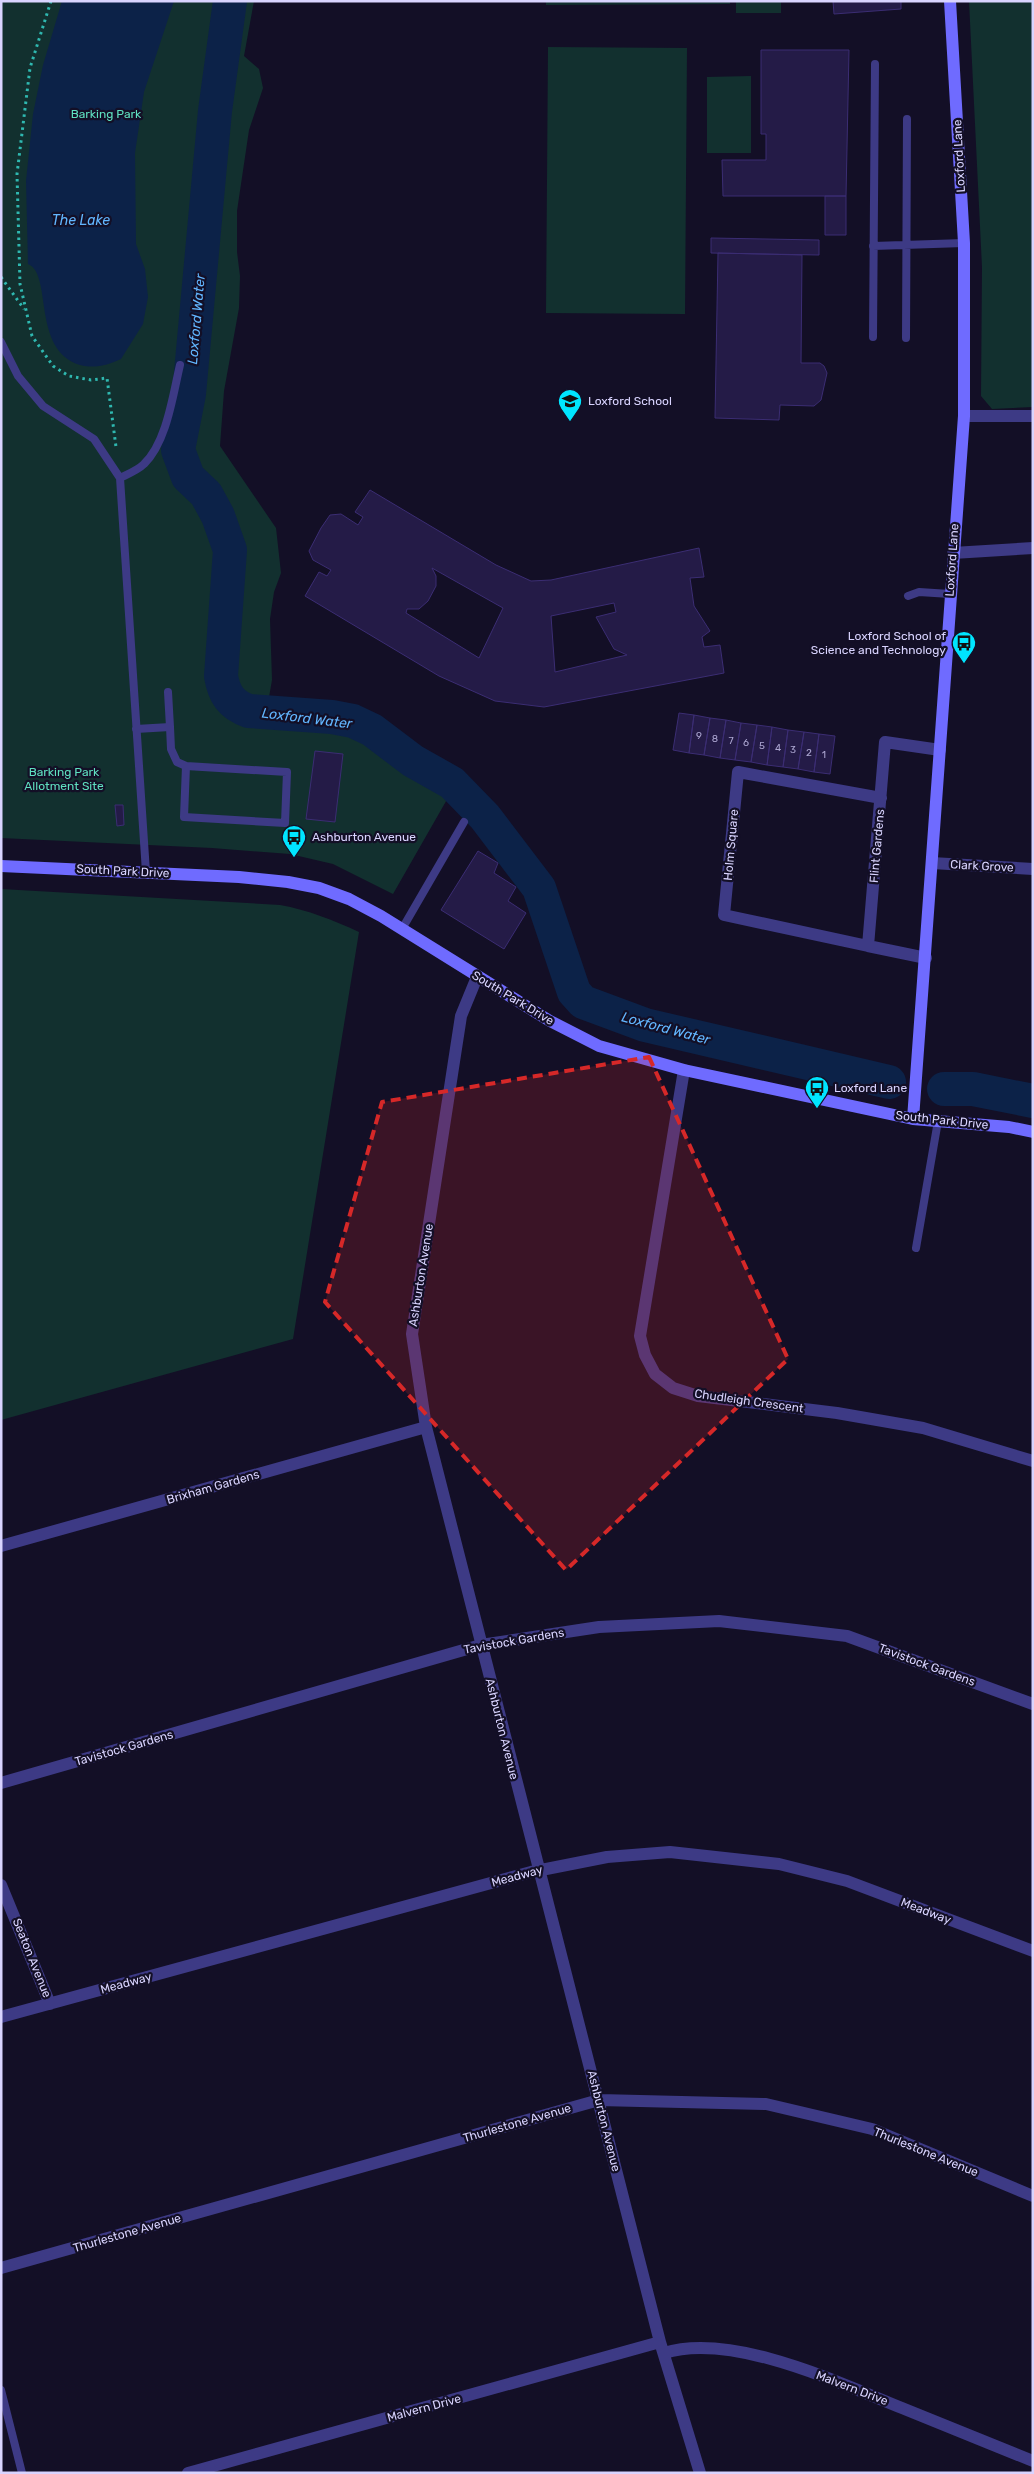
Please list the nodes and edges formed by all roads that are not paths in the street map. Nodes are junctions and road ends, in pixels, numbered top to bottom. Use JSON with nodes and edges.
{"nodes":[{"id":1,"x":950,"y":1,"type":"edge"},
{"id":2,"x":875,"y":64,"type":"dead end"},
{"id":3,"x":907,"y":118,"type":"dead end"},
{"id":4,"x":964,"y":243,"type":"junction"},
{"id":5,"x":906,"y":245,"type":"junction"},
{"id":6,"x":873,"y":246,"type":"junction"},
{"id":7,"x":873,"y":337,"type":"dead end"},
{"id":8,"x":906,"y":338,"type":"dead end"},
{"id":9,"x":1,"y":342,"type":"edge"},
{"id":10,"x":180,"y":365,"type":"dead end"},
{"id":11,"x":964,"y":416,"type":"junction"},
{"id":12,"x":1033,"y":416,"type":"edge"},
{"id":13,"x":120,"y":478,"type":"junction"},
{"id":14,"x":1033,"y":548,"type":"edge"},
{"id":15,"x":953,"y":553,"type":"junction"},
{"id":16,"x":950,"y":594,"type":"junction"},
{"id":17,"x":908,"y":596,"type":"dead end"},
{"id":18,"x":168,"y":692,"type":"dead end"},
{"id":19,"x":170,"y":727,"type":"junction"},
{"id":20,"x":136,"y":729,"type":"junction"},
{"id":21,"x":940,"y":750,"type":"junction"},
{"id":22,"x":186,"y":766,"type":"junction"},
{"id":23,"x":881,"y":798,"type":"junction"},
{"id":24,"x":464,"y":822,"type":"dead end"},
{"id":25,"x":932,"y":863,"type":"junction"},
{"id":26,"x":1,"y":866,"type":"edge"},
{"id":27,"x":1033,"y":869,"type":"edge"},
{"id":28,"x":146,"y":872,"type":"junction"},
{"id":29,"x":402,"y":929,"type":"junction"},
{"id":30,"x":868,"y":946,"type":"junction"},
{"id":31,"x":926,"y":958,"type":"junction"},
{"id":32,"x":477,"y":977,"type":"junction"},
{"id":33,"x":684,"y":1070,"type":"junction"},
{"id":34,"x":914,"y":1119,"type":"junction"},
{"id":35,"x":938,"y":1121,"type":"junction"},
{"id":36,"x":1033,"y":1132,"type":"edge"},
{"id":37,"x":916,"y":1248,"type":"dead end"},
{"id":38,"x":426,"y":1427,"type":"junction"},
{"id":39,"x":1033,"y":1462,"type":"edge"},
{"id":40,"x":1,"y":1546,"type":"edge"},
{"id":41,"x":481,"y":1645,"type":"junction"},
{"id":42,"x":1033,"y":1704,"type":"edge"},
{"id":43,"x":1,"y":1783,"type":"edge"},
{"id":44,"x":539,"y":1870,"type":"junction"},
{"id":45,"x":1,"y":1885,"type":"edge"},
{"id":46,"x":1033,"y":1951,"type":"edge"},
{"id":47,"x":50,"y":2004,"type":"junction"},
{"id":48,"x":1,"y":2017,"type":"edge"},
{"id":49,"x":599,"y":2100,"type":"junction"},
{"id":50,"x":1033,"y":2196,"type":"edge"},
{"id":51,"x":1,"y":2268,"type":"edge"},
{"id":52,"x":662,"y":2348,"type":"junction"},
{"id":53,"x":1,"y":2390,"type":"edge"},
{"id":54,"x":1033,"y":2461,"type":"edge"},
{"id":55,"x":22,"y":2473,"type":"edge"},
{"id":56,"x":188,"y":2473,"type":"edge"},
{"id":57,"x":700,"y":2473,"type":"edge"}],
"edges":[{"from":1,"to":4,"type":"street","name":"Loxford Lane"},
{"from":2,"to":6,"type":"lane"},
{"from":3,"to":5,"type":"lane"},
{"from":4,"to":5,"type":"lane"},
{"from":4,"to":11,"type":"street","name":"Loxford Lane"},
{"from":5,"to":6,"type":"lane"},
{"from":5,"to":8,"type":"lane"},
{"from":6,"to":7,"type":"lane"},
{"from":9,"to":13,"type":"lane"},
{"from":10,"to":13,"type":"lane"},
{"from":11,"to":12,"type":"street"},
{"from":11,"to":15,"type":"street","name":"Loxford Lane"},
{"from":13,"to":20,"type":"lane"},
{"from":14,"to":15,"type":"street"},
{"from":15,"to":16,"type":"street","name":"Loxford Lane"},
{"from":16,"to":17,"type":"lane"},
{"from":16,"to":21,"type":"street","name":"Loxford Lane"},
{"from":18,"to":19,"type":"lane"},
{"from":19,"to":20,"type":"lane"},
{"from":19,"to":22,"type":"lane"},
{"from":20,"to":28,"type":"lane"},
{"from":21,"to":23,"type":"street","name":"Flint Gardens"},
{"from":21,"to":25,"type":"street","name":"Loxford Lane"},
{"from":22,"to":22,"type":"lane"},
{"from":23,"to":30,"type":"street","name":"Flint Gardens"},
{"from":23,"to":30,"type":"street","name":"Holm Square"},
{"from":24,"to":29,"type":"lane"},
{"from":25,"to":27,"type":"street","name":"Clark Grove"},
{"from":25,"to":31,"type":"street","name":"Loxford Lane"},
{"from":26,"to":28,"type":"street","name":"South Park Drive"},
{"from":28,"to":29,"type":"street","name":"South Park Drive"},
{"from":29,"to":32,"type":"street","name":"South Park Drive"},
{"from":30,"to":31,"type":"street"},
{"from":31,"to":34,"type":"street","name":"Loxford Lane"},
{"from":32,"to":33,"type":"street","name":"South Park Drive"},
{"from":32,"to":38,"type":"street","name":"Ashburton Avenue"},
{"from":33,"to":34,"type":"street","name":"South Park Drive"},
{"from":33,"to":39,"type":"street","name":"Chudleigh Crescent"},
{"from":34,"to":35,"type":"street","name":"South Park Drive"},
{"from":35,"to":36,"type":"street","name":"South Park Drive"},
{"from":35,"to":37,"type":"lane"},
{"from":38,"to":40,"type":"street","name":"Brixham Gardens"},
{"from":38,"to":41,"type":"street","name":"Ashburton Avenue"},
{"from":41,"to":42,"type":"street","name":"Tavistock Gardens"},
{"from":41,"to":43,"type":"street","name":"Tavistock Gardens"},
{"from":41,"to":44,"type":"street","name":"Ashburton Avenue"},
{"from":44,"to":46,"type":"street","name":"Meadway"},
{"from":44,"to":47,"type":"street","name":"Meadway"},
{"from":44,"to":49,"type":"street","name":"Ashburton Avenue"},
{"from":45,"to":47,"type":"street","name":"Seaton Avenue"},
{"from":47,"to":48,"type":"street","name":"Meadway"},
{"from":49,"to":50,"type":"street","name":"Thurlestone Avenue"},
{"from":49,"to":51,"type":"street","name":"Thurlestone Avenue"},
{"from":49,"to":52,"type":"street","name":"Ashburton Avenue"},
{"from":52,"to":54,"type":"street","name":"Malvern Drive"},
{"from":52,"to":56,"type":"street","name":"Malvern Drive"},
{"from":52,"to":57,"type":"street","name":"Ashburton Avenue"},
{"from":53,"to":55,"type":"lane"}]}
